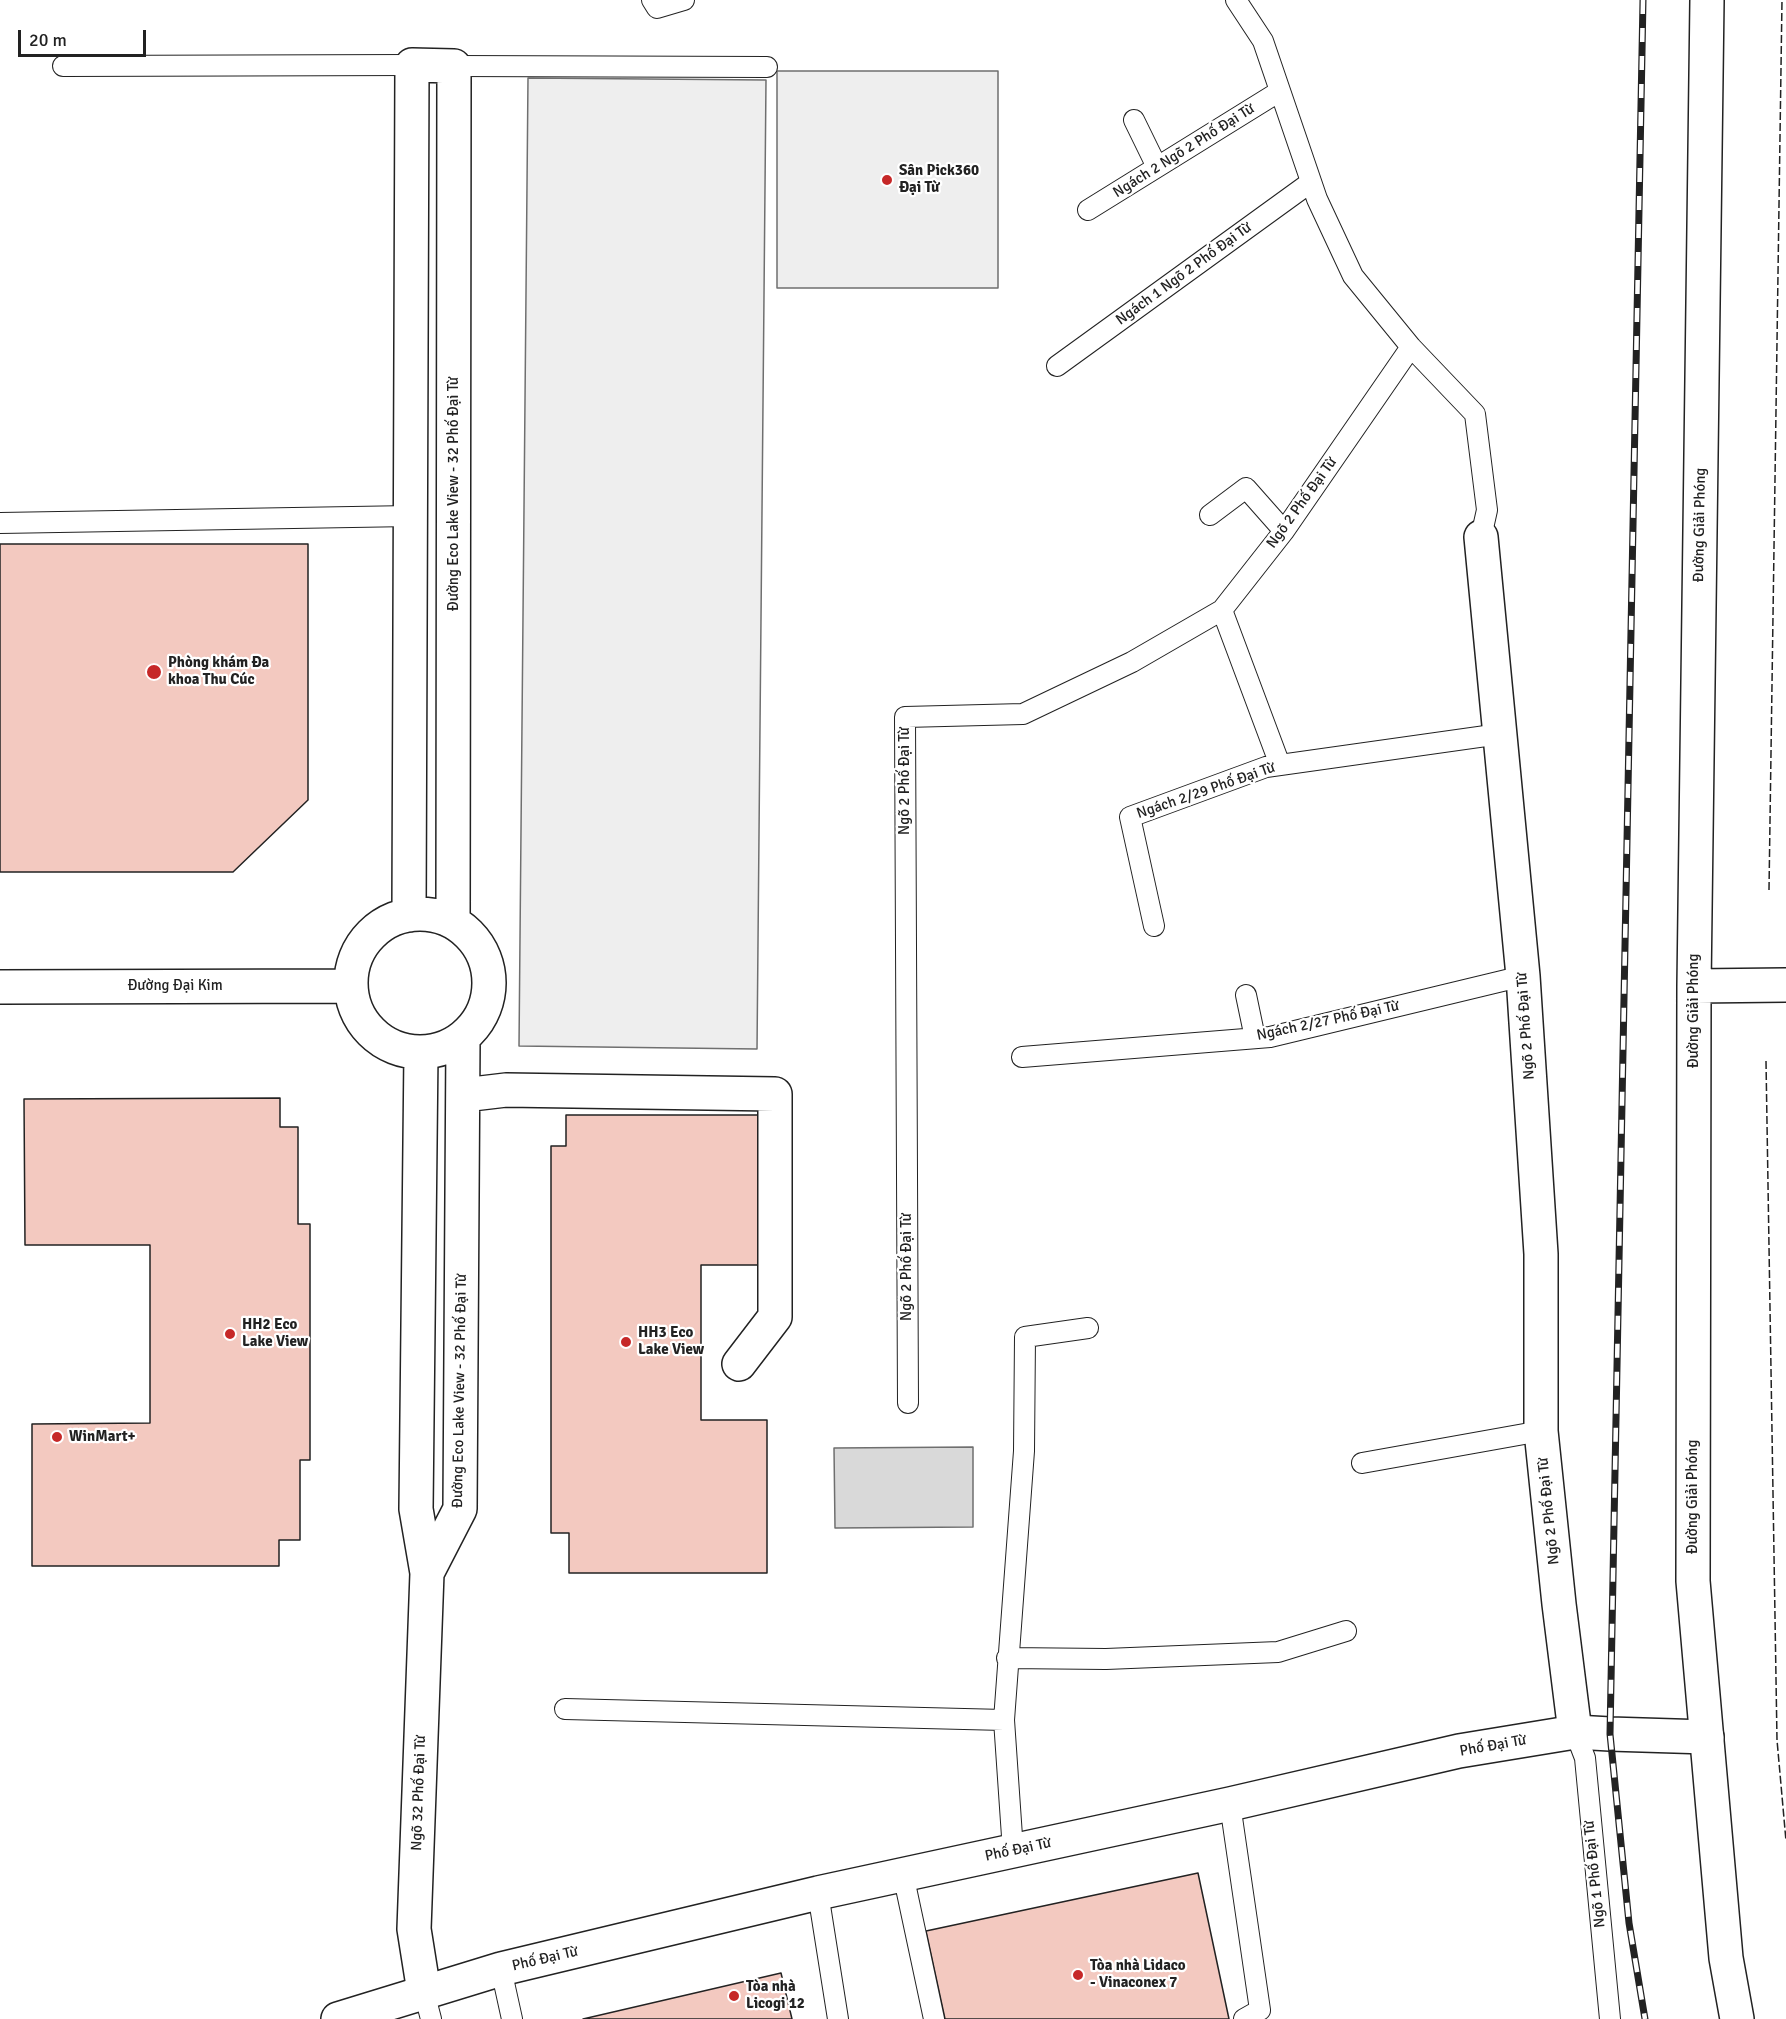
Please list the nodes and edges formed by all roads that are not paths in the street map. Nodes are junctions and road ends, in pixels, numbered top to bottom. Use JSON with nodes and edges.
{"nodes":[{"id":1,"x":684,"y":0,"type":"edge"},
{"id":2,"x":1236,"y":0,"type":"edge"},
{"id":3,"x":1707,"y":0,"type":"edge"},
{"id":4,"x":655,"y":4,"type":"edge"},
{"id":5,"x":412,"y":65,"type":"junction"},
{"id":6,"x":63,"y":66,"type":"dead end"},
{"id":7,"x":454,"y":66,"type":"junction"},
{"id":8,"x":767,"y":67,"type":"dead end"},
{"id":9,"x":1280,"y":91,"type":"junction"},
{"id":10,"x":1134,"y":120,"type":"dead end"},
{"id":11,"x":1157,"y":167,"type":"junction"},
{"id":12,"x":1311,"y":182,"type":"junction"},
{"id":13,"x":1088,"y":210,"type":"dead end"},
{"id":14,"x":1411,"y":347,"type":"junction"},
{"id":15,"x":1057,"y":366,"type":"dead end"},
{"id":16,"x":1210,"y":515,"type":"dead end"},
{"id":17,"x":411,"y":516,"type":"junction"},
{"id":18,"x":0,"y":522,"type":"edge"},
{"id":19,"x":1284,"y":531,"type":"junction"},
{"id":20,"x":1481,"y":537,"type":"joint"},
{"id":21,"x":1222,"y":610,"type":"junction"},
{"id":22,"x":1500,"y":734,"type":"junction"},
{"id":23,"x":1280,"y":765,"type":"junction"},
{"id":24,"x":409,"y":915,"type":"junction"},
{"id":25,"x":453,"y":922,"type":"junction"},
{"id":26,"x":1154,"y":926,"type":"dead end"},
{"id":27,"x":1523,"y":976,"type":"junction"},
{"id":28,"x":1786,"y":985,"type":"edge"},
{"id":29,"x":350,"y":986,"type":"junction"},
{"id":30,"x":1694,"y":986,"type":"junction"},
{"id":31,"x":0,"y":987,"type":"edge"},
{"id":32,"x":1246,"y":995,"type":"dead end"},
{"id":33,"x":1255,"y":1038,"type":"junction"},
{"id":34,"x":463,"y":1039,"type":"junction"},
{"id":35,"x":421,"y":1052,"type":"junction"},
{"id":36,"x":1022,"y":1057,"type":"dead end"},
{"id":37,"x":464,"y":1095,"type":"junction"},
{"id":38,"x":1088,"y":1328,"type":"dead end"},
{"id":39,"x":739,"y":1364,"type":"dead end"},
{"id":40,"x":908,"y":1403,"type":"dead end"},
{"id":41,"x":1541,"y":1431,"type":"junction"},
{"id":42,"x":1362,"y":1463,"type":"dead end"},
{"id":43,"x":427,"y":1584,"type":"junction"},
{"id":44,"x":1346,"y":1631,"type":"dead end"},
{"id":45,"x":1007,"y":1658,"type":"junction"},
{"id":46,"x":565,"y":1709,"type":"dead end"},
{"id":47,"x":1004,"y":1720,"type":"junction"},
{"id":48,"x":1575,"y":1732,"type":"junction"},
{"id":49,"x":1707,"y":1737,"type":"junction"},
{"id":50,"x":1230,"y":1804,"type":"junction"},
{"id":51,"x":1013,"y":1851,"type":"junction"},
{"id":52,"x":903,"y":1874,"type":"junction"},
{"id":53,"x":818,"y":1893,"type":"junction"},
{"id":54,"x":501,"y":1969,"type":"junction"},
{"id":55,"x":427,"y":2005,"type":"edge"},
{"id":56,"x":339,"y":2019,"type":"edge"},
{"id":57,"x":512,"y":2019,"type":"edge"},
{"id":58,"x":838,"y":2019,"type":"edge"},
{"id":59,"x":934,"y":2019,"type":"edge"},
{"id":60,"x":1244,"y":2019,"type":"edge"},
{"id":61,"x":1610,"y":2019,"type":"edge"},
{"id":62,"x":1737,"y":2019,"type":"edge"}],
"edges":[{"from":1,"to":4,"type":"lane"},
{"from":2,"to":9,"type":"lane","name":"Ngõ 2 Phố Đại Từ"},
{"from":3,"to":30,"type":"street","name":"Đường Giải Phóng"},
{"from":5,"to":6,"type":"lane"},
{"from":5,"to":7,"type":"street"},
{"from":5,"to":17,"type":"street"},
{"from":7,"to":8,"type":"lane"},
{"from":7,"to":25,"type":"street","name":"Đường Eco Lake View - 32 Phố Đại Từ"},
{"from":9,"to":11,"type":"lane","name":"Ngách 2 Ngõ 2 Phố Đại Từ"},
{"from":9,"to":12,"type":"lane","name":"Ngõ 2 Phố Đại Từ"},
{"from":10,"to":11,"type":"lane"},
{"from":11,"to":13,"type":"lane","name":"Ngách 2 Ngõ 2 Phố Đại Từ"},
{"from":12,"to":14,"type":"lane","name":"Ngõ 2 Phố Đại Từ"},
{"from":12,"to":15,"type":"lane","name":"Ngách 1 Ngõ 2 Phố Đại Từ"},
{"from":14,"to":19,"type":"lane","name":"Ngõ 2 Phố Đại Từ"},
{"from":14,"to":20,"type":"lane","name":"Ngõ 2 Phố Đại Từ"},
{"from":16,"to":19,"type":"lane"},
{"from":17,"to":18,"type":"lane"},
{"from":17,"to":24,"type":"street"},
{"from":19,"to":21,"type":"lane","name":"Ngõ 2 Phố Đại Từ"},
{"from":20,"to":22,"type":"street","name":"Ngõ 2 Phố Đại Từ"},
{"from":21,"to":23,"type":"lane"},
{"from":21,"to":40,"type":"lane","name":"Ngõ 2 Phố Đại Từ"},
{"from":22,"to":23,"type":"lane","name":"Ngách 2/29 Phố Đại Từ"},
{"from":22,"to":27,"type":"street","name":"Ngõ 2 Phố Đại Từ"},
{"from":23,"to":26,"type":"lane","name":"Ngách 2/29 Phố Đại Từ"},
{"from":24,"to":25,"type":"street"},
{"from":24,"to":29,"type":"street"},
{"from":25,"to":34,"type":"street"},
{"from":27,"to":33,"type":"lane","name":"Ngách 2/27 Phố Đại Từ"},
{"from":27,"to":41,"type":"street","name":"Ngõ 2 Phố Đại Từ"},
{"from":28,"to":30,"type":"street"},
{"from":29,"to":31,"type":"street","name":"Đường Đại Kim"},
{"from":29,"to":35,"type":"street"},
{"from":30,"to":49,"type":"street","name":"Đường Giải Phóng"},
{"from":32,"to":33,"type":"lane"},
{"from":33,"to":36,"type":"lane","name":"Ngách 2/27 Phố Đại Từ"},
{"from":34,"to":35,"type":"street"},
{"from":34,"to":37,"type":"street","name":"Đường Eco Lake View - 32 Phố Đại Từ"},
{"from":35,"to":43,"type":"street"},
{"from":37,"to":39,"type":"street"},
{"from":37,"to":43,"type":"street","name":"Đường Eco Lake View - 32 Phố Đại Từ"},
{"from":38,"to":45,"type":"lane"},
{"from":41,"to":42,"type":"lane"},
{"from":41,"to":48,"type":"street","name":"Ngõ 2 Phố Đại Từ"},
{"from":43,"to":55,"type":"street","name":"Ngõ 32 Phố Đại Từ"},
{"from":44,"to":45,"type":"lane"},
{"from":45,"to":47,"type":"lane"},
{"from":46,"to":47,"type":"lane"},
{"from":47,"to":51,"type":"lane"},
{"from":48,"to":49,"type":"street","name":"Phố Đại Từ"},
{"from":48,"to":50,"type":"street","name":"Phố Đại Từ"},
{"from":48,"to":61,"type":"lane","name":"Ngõ 1 Phố Đại Từ"},
{"from":49,"to":62,"type":"street","name":"Đường Giải Phóng"},
{"from":50,"to":51,"type":"street","name":"Phố Đại Từ"},
{"from":50,"to":60,"type":"lane"},
{"from":51,"to":52,"type":"street","name":"Phố Đại Từ"},
{"from":52,"to":53,"type":"street","name":"Phố Đại Từ"},
{"from":52,"to":59,"type":"lane"},
{"from":53,"to":54,"type":"street","name":"Phố Đại Từ"},
{"from":53,"to":58,"type":"lane"},
{"from":54,"to":55,"type":"street","name":"Phố Đại Từ"},
{"from":54,"to":57,"type":"lane"},
{"from":55,"to":56,"type":"street","name":"Phố Đại Từ"}]}
